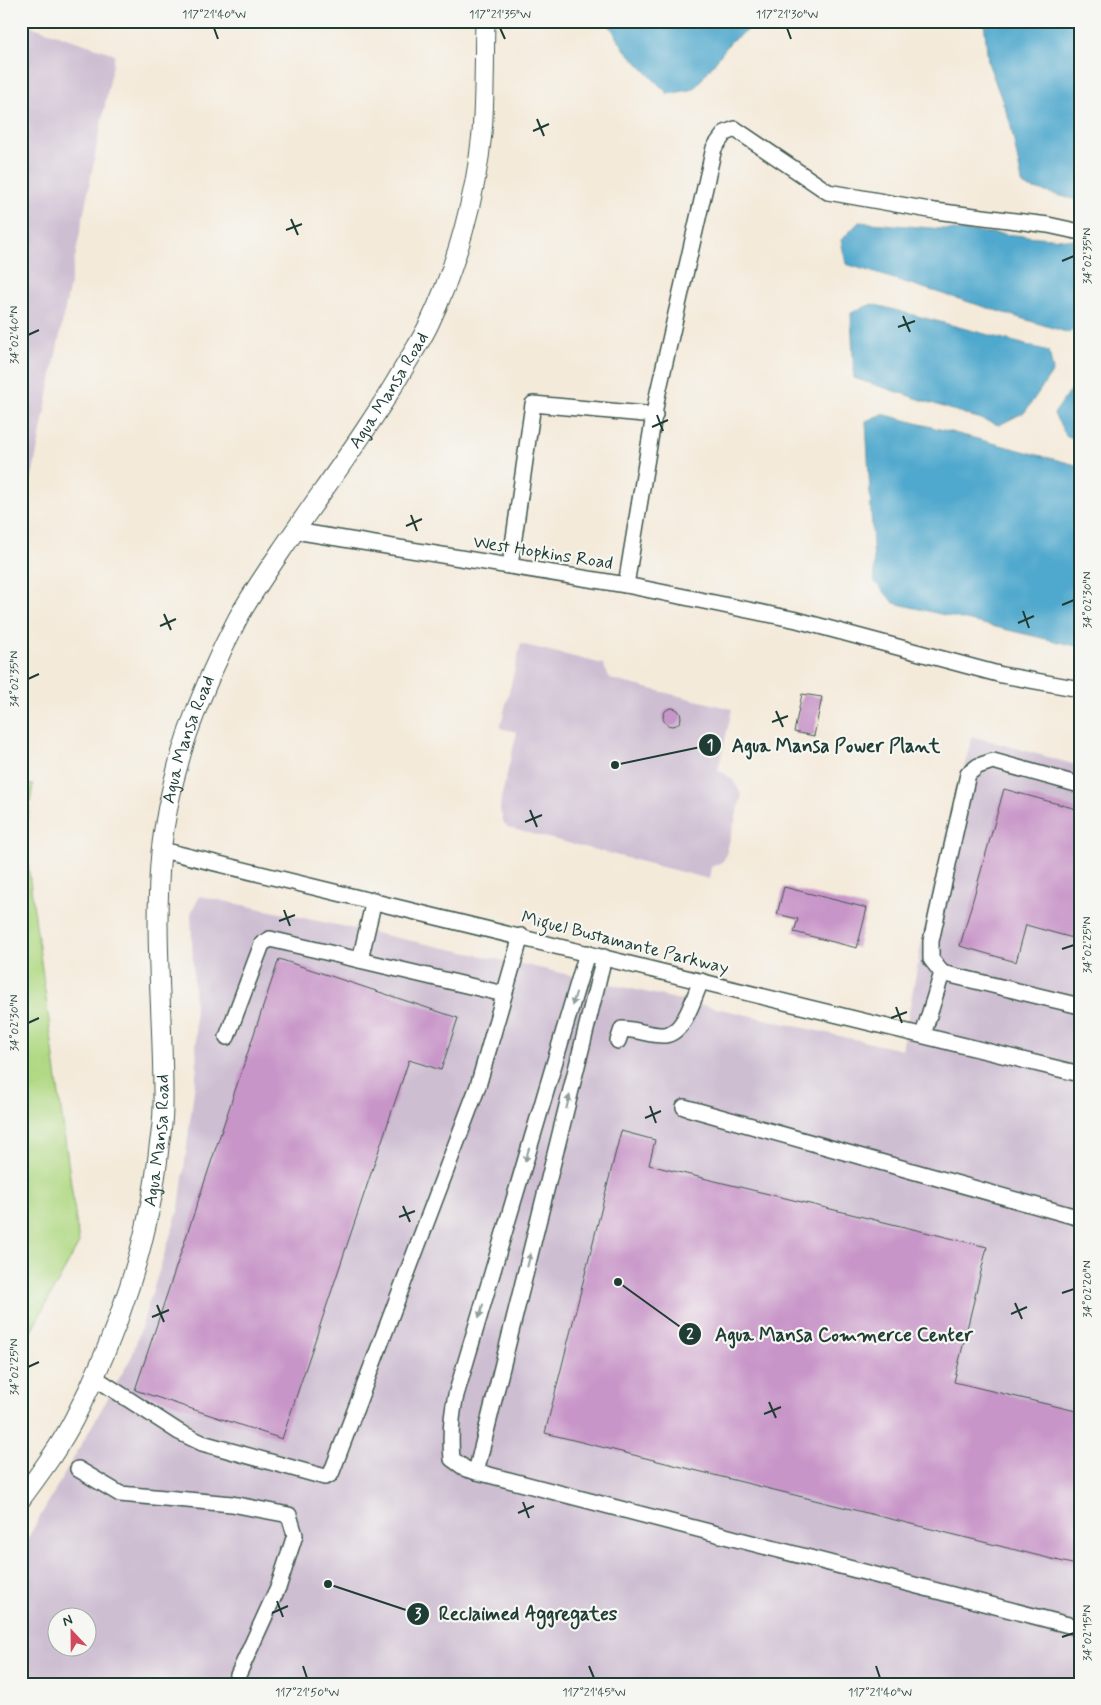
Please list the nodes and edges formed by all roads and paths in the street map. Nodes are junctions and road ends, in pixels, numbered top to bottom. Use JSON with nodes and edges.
{"nodes":[{"id":1,"x":485,"y":21,"type":"edge"},
{"id":2,"x":1080,"y":232,"type":"edge"},
{"id":3,"x":654,"y":415,"type":"junction"},
{"id":4,"x":295,"y":531,"type":"junction"},
{"id":5,"x":510,"y":566,"type":"junction"},
{"id":6,"x":626,"y":585,"type":"junction"},
{"id":7,"x":1080,"y":689,"type":"edge"},
{"id":8,"x":1080,"y":786,"type":"edge"},
{"id":9,"x":162,"y":850,"type":"junction"},
{"id":10,"x":374,"y":900,"type":"junction"},
{"id":11,"x":521,"y":936,"type":"junction"},
{"id":12,"x":588,"y":953,"type":"junction"},
{"id":13,"x":604,"y":957,"type":"junction"},
{"id":14,"x":360,"y":960,"type":"junction"},
{"id":15,"x":942,"y":973,"type":"junction"},
{"id":16,"x":701,"y":981,"type":"junction"},
{"id":17,"x":504,"y":994,"type":"junction"},
{"id":18,"x":1080,"y":1006,"type":"edge"},
{"id":19,"x":923,"y":1035,"type":"junction"},
{"id":20,"x":227,"y":1037,"type":"dead end"},
{"id":21,"x":618,"y":1041,"type":"dead end"},
{"id":22,"x":1080,"y":1074,"type":"edge"},
{"id":23,"x":684,"y":1107,"type":"dead end"},
{"id":24,"x":1080,"y":1218,"type":"edge"},
{"id":25,"x":94,"y":1377,"type":"junction"},
{"id":26,"x":78,"y":1469,"type":"dead end"},
{"id":27,"x":476,"y":1472,"type":"junction"},
{"id":28,"x":21,"y":1499,"type":"edge"},
{"id":29,"x":1080,"y":1628,"type":"edge"},
{"id":30,"x":234,"y":1684,"type":"edge"}],
"edges":[{"from":1,"to":4,"type":"main road","name":"Agua Mansa Road"},
{"from":2,"to":3,"type":"street","name":"West Hopkins Road"},
{"from":3,"to":5,"type":"street"},
{"from":3,"to":6,"type":"street","name":"West Hopkins Road"},
{"from":4,"to":5,"type":"street","name":"West Hopkins Road"},
{"from":4,"to":9,"type":"main road","name":"Agua Mansa Road"},
{"from":5,"to":6,"type":"street","name":"West Hopkins Road"},
{"from":6,"to":7,"type":"street"},
{"from":8,"to":15,"type":"street"},
{"from":9,"to":10,"type":"street","name":"Miguel Bustamante Parkway"},
{"from":9,"to":25,"type":"main road","name":"Agua Mansa Road"},
{"from":10,"to":11,"type":"street","name":"Miguel Bustamante Parkway"},
{"from":10,"to":14,"type":"street"},
{"from":11,"to":12,"type":"street","name":"Miguel Bustamante Parkway"},
{"from":11,"to":17,"type":"street"},
{"from":12,"to":13,"type":"street","name":"Miguel Bustamante Parkway"},
{"from":12,"to":27,"type":"street","one_way":true},
{"from":13,"to":16,"type":"street","name":"Miguel Bustamante Parkway"},
{"from":27,"to":13,"type":"street","one_way":true},
{"from":14,"to":17,"type":"street"},
{"from":14,"to":20,"type":"street"},
{"from":15,"to":18,"type":"street"},
{"from":15,"to":19,"type":"street"},
{"from":16,"to":19,"type":"street","name":"Miguel Bustamante Parkway"},
{"from":16,"to":21,"type":"street"},
{"from":17,"to":25,"type":"street"},
{"from":19,"to":22,"type":"street","name":"Miguel Bustamante Parkway"},
{"from":23,"to":24,"type":"street"},
{"from":25,"to":28,"type":"main road","name":"Agua Mansa Road"},
{"from":26,"to":30,"type":"street"},
{"from":27,"to":29,"type":"street"}]}
